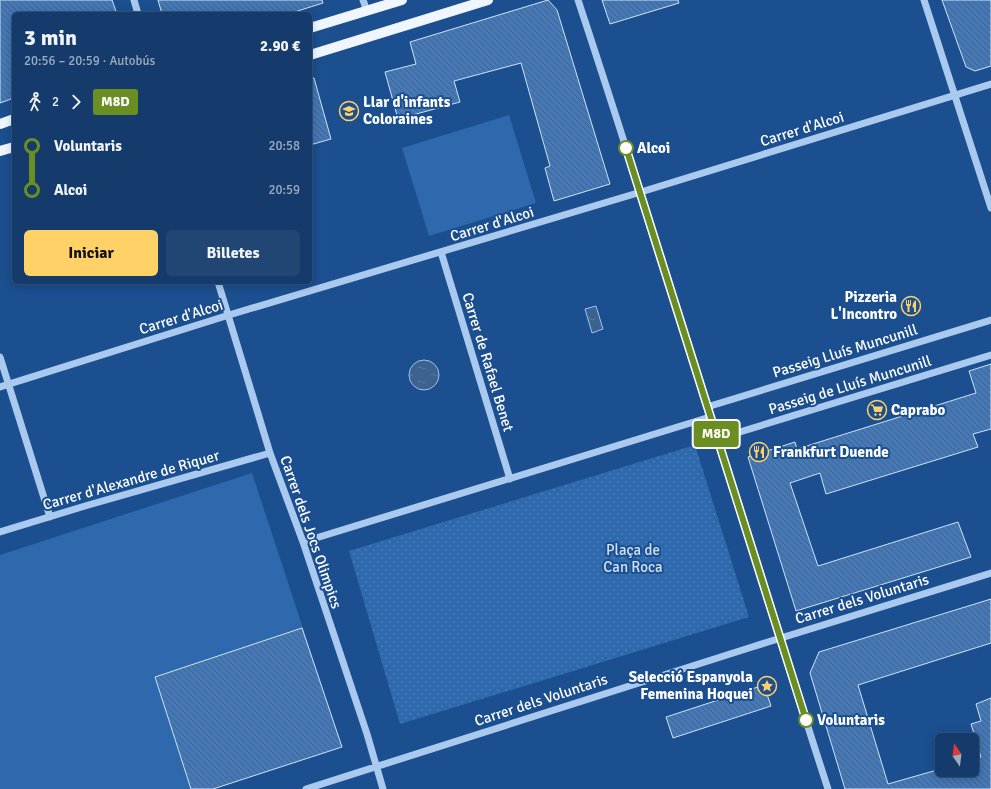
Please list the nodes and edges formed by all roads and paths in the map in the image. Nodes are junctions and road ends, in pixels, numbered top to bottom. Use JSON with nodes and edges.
{"nodes":[{"id":1,"x":134,"y":0,"type":"edge"},
{"id":2,"x":363,"y":0,"type":"edge"},
{"id":3,"x":402,"y":0,"type":"edge"},
{"id":4,"x":488,"y":0,"type":"edge"},
{"id":5,"x":578,"y":0,"type":"edge"},
{"id":6,"x":924,"y":0,"type":"edge"},
{"id":7,"x":367,"y":11,"type":"junction"},
{"id":8,"x":137,"y":12,"type":"edge"},
{"id":9,"x":312,"y":27,"type":"edge"},
{"id":10,"x":312,"y":54,"type":"edge"},
{"id":11,"x":991,"y":84,"type":"edge"},
{"id":12,"x":955,"y":95,"type":"junction"},
{"id":13,"x":12,"y":120,"type":"edge"},
{"id":14,"x":0,"y":124,"type":"edge"},
{"id":15,"x":12,"y":148,"type":"edge"},
{"id":16,"x":0,"y":151,"type":"edge"},
{"id":17,"x":641,"y":192,"type":"junction"},
{"id":18,"x":991,"y":208,"type":"edge"},
{"id":19,"x":441,"y":252,"type":"junction"},
{"id":20,"x":219,"y":284,"type":"edge"},
{"id":21,"x":229,"y":315,"type":"junction"},
{"id":22,"x":991,"y":320,"type":"edge"},
{"id":23,"x":991,"y":355,"type":"edge"},
{"id":24,"x":0,"y":357,"type":"edge"},
{"id":25,"x":9,"y":385,"type":"junction"},
{"id":26,"x":0,"y":387,"type":"edge"},
{"id":27,"x":707,"y":407,"type":"junction"},
{"id":28,"x":710,"y":417,"type":"junction"},
{"id":29,"x":717,"y":439,"type":"junction"},
{"id":30,"x":270,"y":453,"type":"junction"},
{"id":31,"x":510,"y":479,"type":"junction"},
{"id":32,"x":50,"y":516,"type":"junction"},
{"id":33,"x":0,"y":532,"type":"edge"},
{"id":34,"x":303,"y":542,"type":"junction"},
{"id":35,"x":991,"y":573,"type":"edge"},
{"id":36,"x":779,"y":638,"type":"junction"},
{"id":37,"x":376,"y":766,"type":"junction"},
{"id":38,"x":306,"y":789,"type":"edge"},
{"id":39,"x":383,"y":789,"type":"edge"},
{"id":40,"x":828,"y":789,"type":"edge"}],
"edges":[{"from":1,"to":8,"type":"street"},
{"from":2,"to":7,"type":"street"},
{"from":3,"to":7,"type":"main road"},
{"from":4,"to":10,"type":"main road"},
{"from":5,"to":17,"type":"street"},
{"from":6,"to":12,"type":"street"},
{"from":7,"to":9,"type":"main road"},
{"from":11,"to":12,"type":"street","name":"Carrer d'Alcoi"},
{"from":12,"to":17,"type":"street","name":"Carrer d'Alcoi"},
{"from":12,"to":18,"type":"street"},
{"from":13,"to":14,"type":"main road"},
{"from":15,"to":16,"type":"main road"},
{"from":17,"to":19,"type":"street","name":"Carrer d'Alcoi"},
{"from":17,"to":27,"type":"street"},
{"from":19,"to":21,"type":"street","name":"Carrer d'Alcoi"},
{"from":19,"to":31,"type":"street","name":"Carrer de Rafael Benet"},
{"from":20,"to":21,"type":"street","name":"Carrer dels Jocs Olimpics"},
{"from":21,"to":25,"type":"street","name":"Carrer d'Alcoi"},
{"from":21,"to":30,"type":"street","name":"Carrer dels Jocs Olimpics"},
{"from":22,"to":27,"type":"street","name":"Passeig Lluís Muncunill"},
{"from":23,"to":29,"type":"street","name":"Passeig de Lluís Muncunill"},
{"from":24,"to":25,"type":"street"},
{"from":25,"to":26,"type":"street","name":"Carrer d'Alcoi"},
{"from":25,"to":32,"type":"street"},
{"from":27,"to":28,"type":"street"},
{"from":28,"to":29,"type":"street"},
{"from":28,"to":31,"type":"street"},
{"from":29,"to":36,"type":"street"},
{"from":30,"to":32,"type":"street","name":"Carrer d'Alexandre de Riquer"},
{"from":30,"to":34,"type":"street","name":"Carrer dels Jocs Olimpics"},
{"from":31,"to":34,"type":"street"},
{"from":32,"to":33,"type":"street","name":"Carrer d'Alexandre de Riquer"},
{"from":34,"to":37,"type":"street","name":"Carrer dels Jocs Olimpics"},
{"from":35,"to":36,"type":"street","name":"Carrer dels Voluntaris"},
{"from":36,"to":37,"type":"street","name":"Carrer dels Voluntaris"},
{"from":36,"to":40,"type":"street"},
{"from":37,"to":38,"type":"street","name":"Carrer dels Voluntaris"},
{"from":37,"to":39,"type":"street","name":"Carrer dels Jocs Olimpics"}]}
